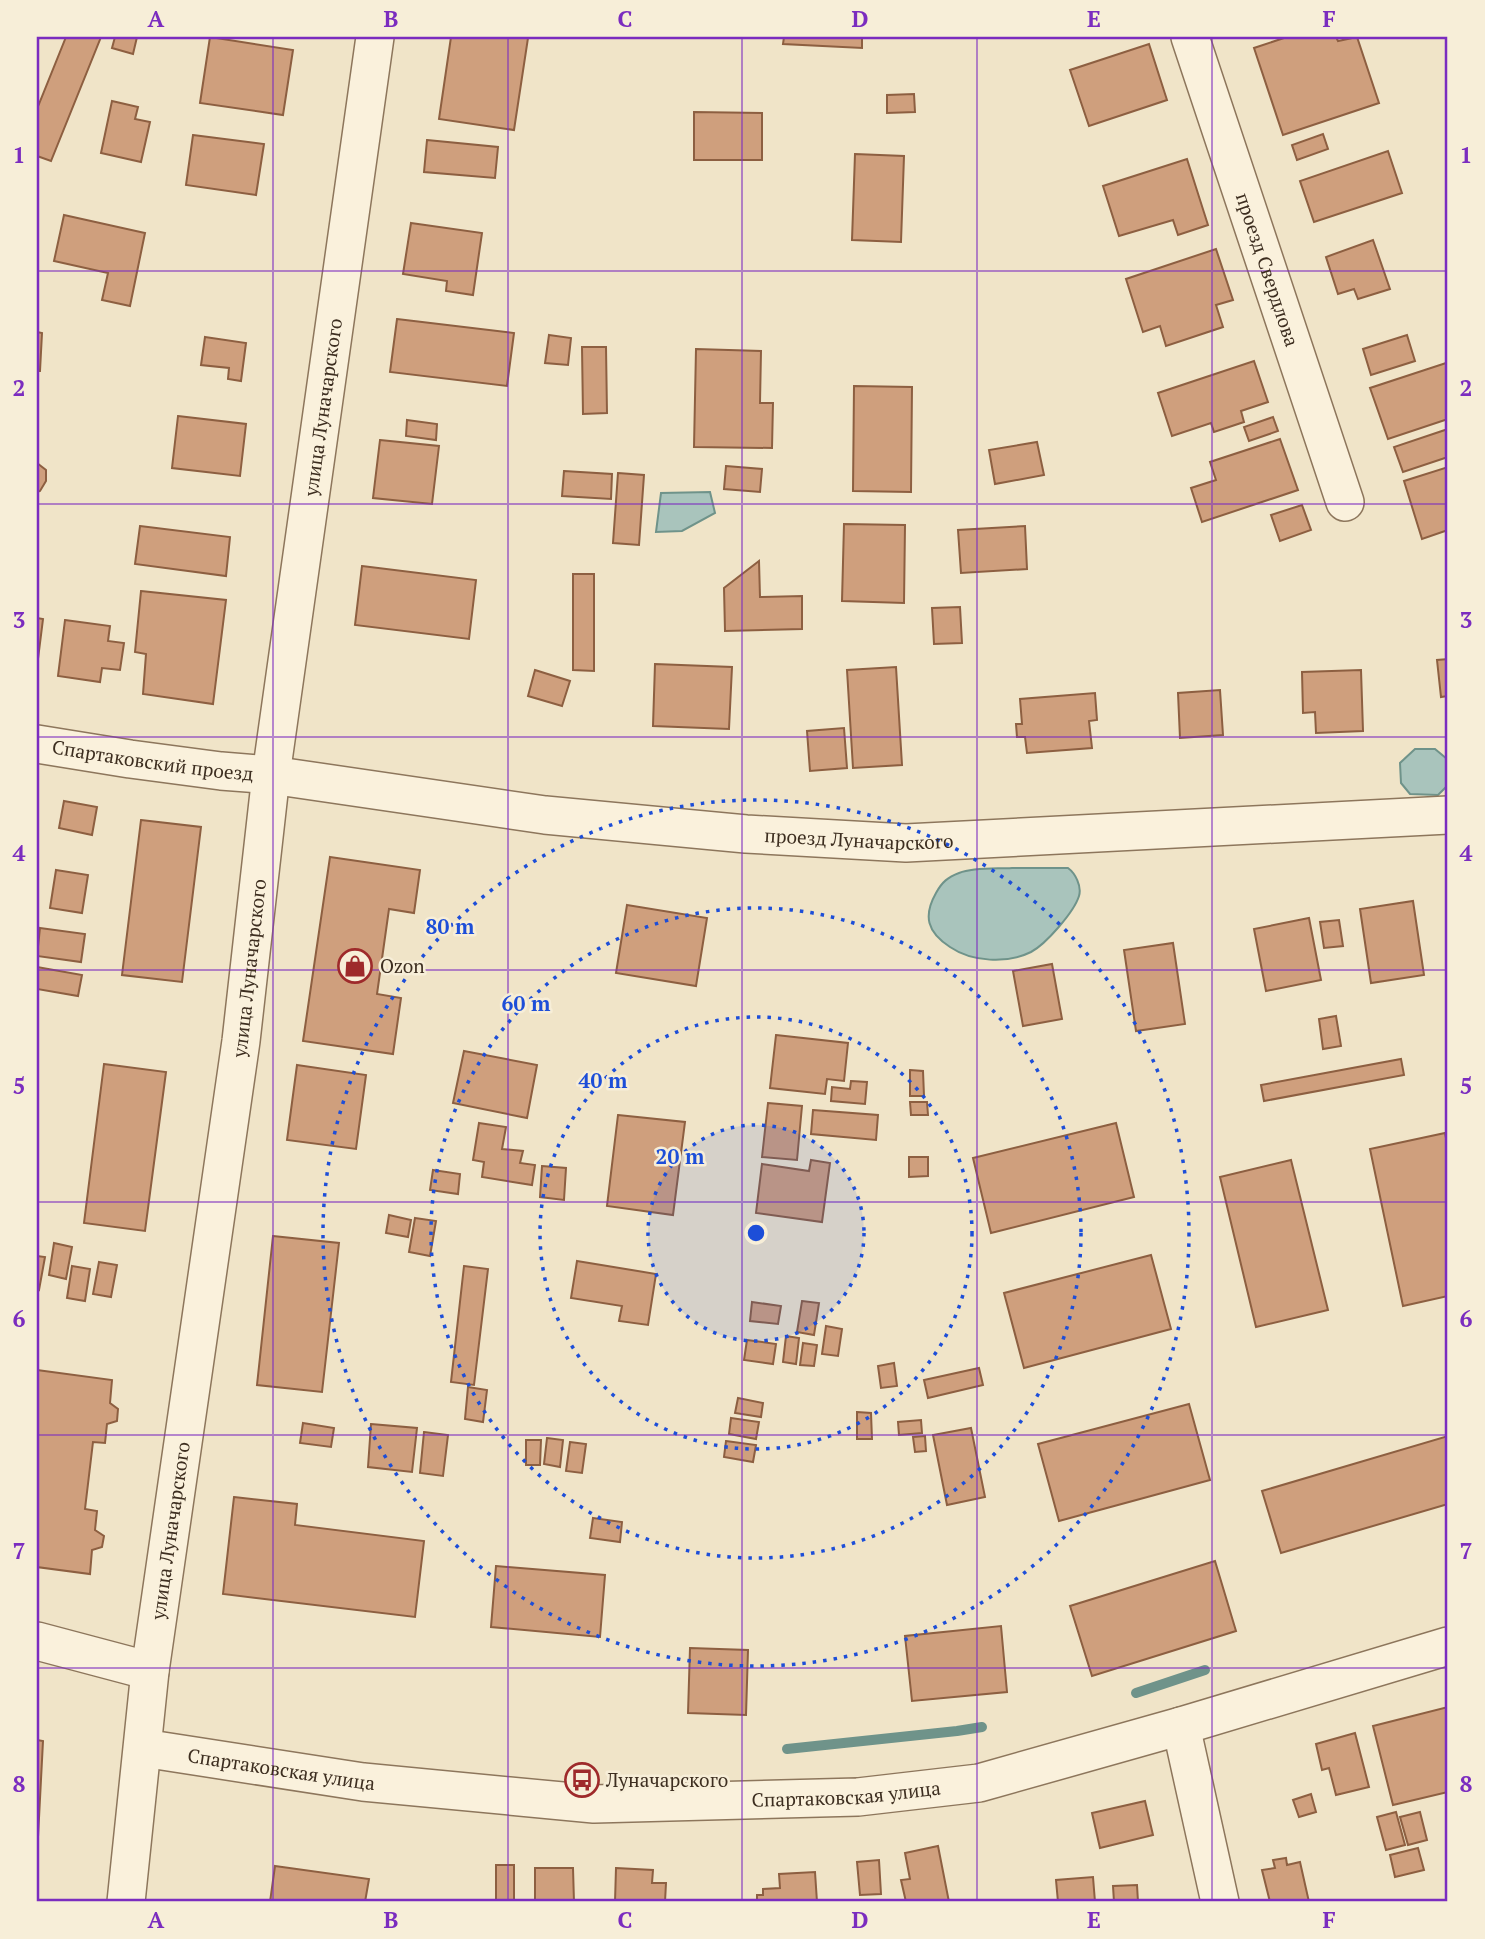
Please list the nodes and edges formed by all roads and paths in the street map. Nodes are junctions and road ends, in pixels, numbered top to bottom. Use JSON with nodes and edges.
{"nodes":[{"id":1,"x":375,"y":37,"type":"edge"},
{"id":2,"x":1190,"y":37,"type":"edge"},
{"id":3,"x":1345,"y":502,"type":"dead end"},
{"id":4,"x":37,"y":744,"type":"edge"},
{"id":5,"x":271,"y":775,"type":"junction"},
{"id":6,"x":1448,"y":816,"type":"edge"},
{"id":7,"x":37,"y":1641,"type":"edge"},
{"id":8,"x":1448,"y":1646,"type":"edge"},
{"id":9,"x":150,"y":1671,"type":"junction"},
{"id":10,"x":1181,"y":1726,"type":"junction"},
{"id":11,"x":143,"y":1748,"type":"junction"},
{"id":12,"x":126,"y":1902,"type":"edge"},
{"id":13,"x":1220,"y":1902,"type":"edge"}],
"edges":[{"from":1,"to":5,"type":"street","name":"улица Луначарского"},
{"from":2,"to":3,"type":"street","name":"проезд Свердлова"},
{"from":4,"to":5,"type":"street","name":"Спартаковский проезд"},
{"from":5,"to":6,"type":"street","name":"проезд Луначарского"},
{"from":5,"to":9,"type":"street","name":"улица Луначарского"},
{"from":7,"to":9,"type":"street"},
{"from":8,"to":10,"type":"street","name":"Спартаковская улица"},
{"from":9,"to":11,"type":"street","name":"улица Луначарского"},
{"from":10,"to":11,"type":"street","name":"Спартаковская улица"},
{"from":10,"to":13,"type":"street"},
{"from":11,"to":12,"type":"street","name":"улица Луначарского"}]}
